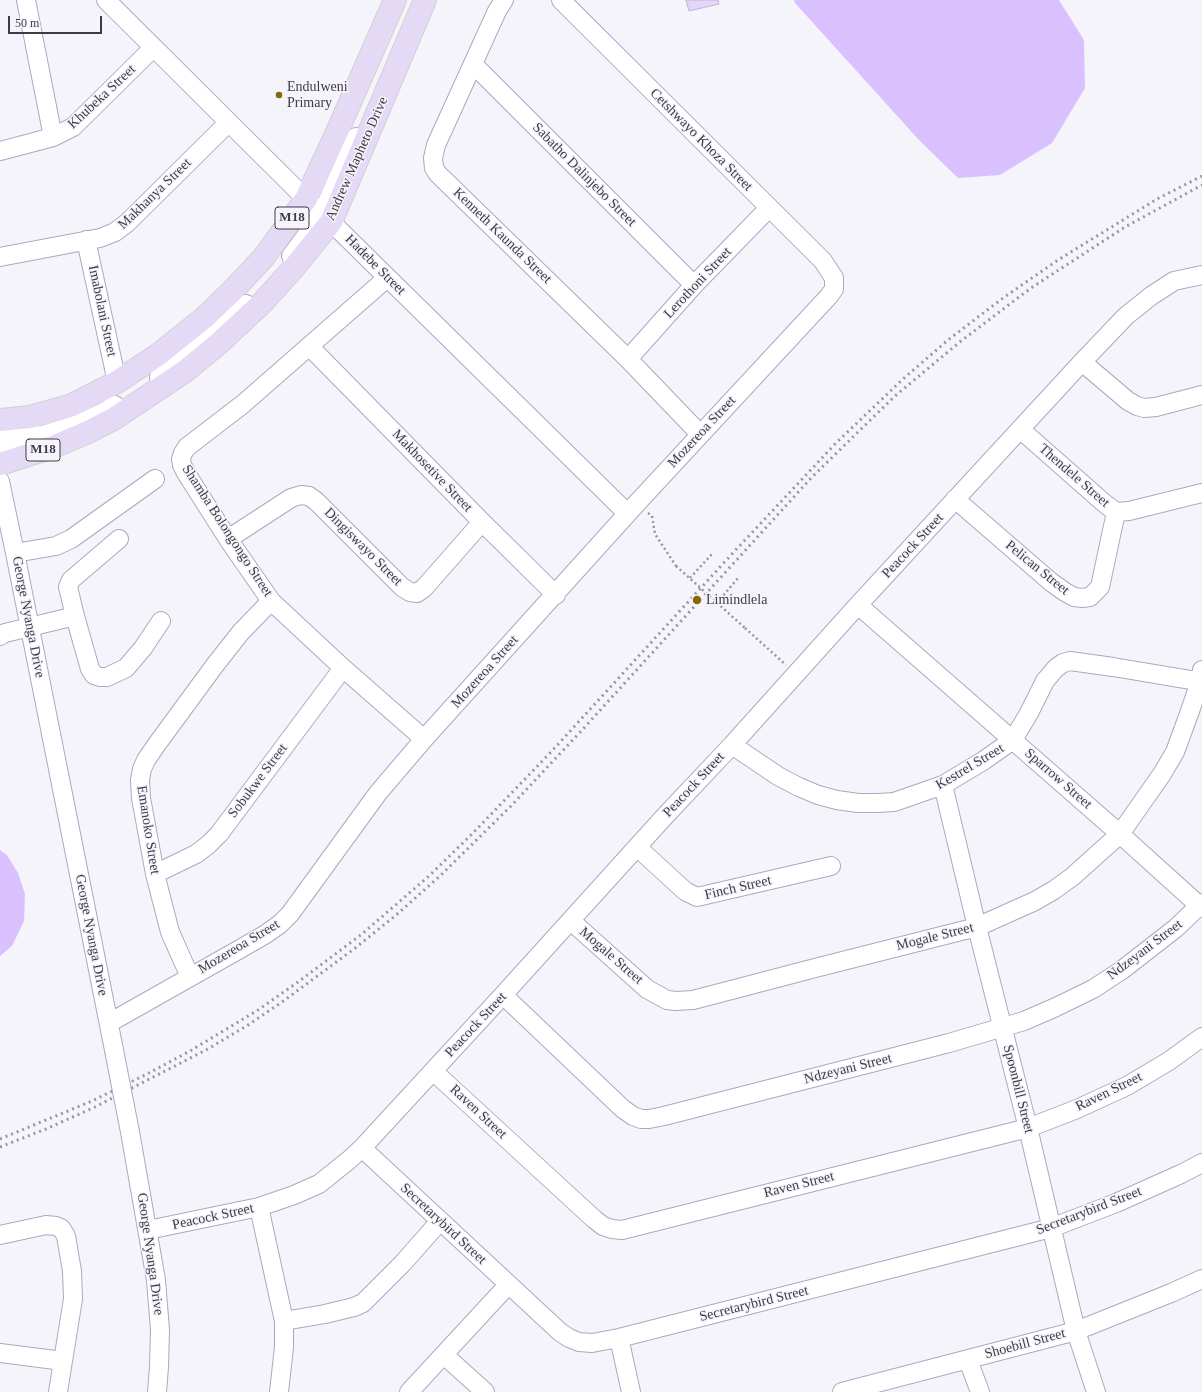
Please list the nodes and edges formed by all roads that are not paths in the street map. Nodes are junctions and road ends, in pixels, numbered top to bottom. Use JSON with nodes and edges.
{"nodes":[{"id":1,"x":26,"y":0,"type":"edge"},
{"id":2,"x":106,"y":0,"type":"edge"},
{"id":3,"x":395,"y":0,"type":"edge"},
{"id":4,"x":404,"y":0,"type":"edge"},
{"id":5,"x":413,"y":0,"type":"edge"},
{"id":6,"x":425,"y":0,"type":"edge"},
{"id":7,"x":504,"y":0,"type":"edge"},
{"id":8,"x":561,"y":0,"type":"edge"},
{"id":9,"x":153,"y":48,"type":"junction"},
{"id":10,"x":474,"y":65,"type":"junction"},
{"id":11,"x":228,"y":123,"type":"junction"},
{"id":12,"x":53,"y":137,"type":"junction"},
{"id":13,"x":0,"y":151,"type":"edge"},
{"id":14,"x":770,"y":208,"type":"junction"},
{"id":15,"x":318,"y":210,"type":"junction"},
{"id":16,"x":86,"y":240,"type":"junction"},
{"id":17,"x":0,"y":257,"type":"edge"},
{"id":18,"x":1202,"y":275,"type":"edge"},
{"id":19,"x":387,"y":278,"type":"junction"},
{"id":20,"x":834,"y":284,"type":"joint"},
{"id":21,"x":694,"y":285,"type":"junction"},
{"id":22,"x":310,"y":346,"type":"junction"},
{"id":23,"x":628,"y":359,"type":"junction"},
{"id":24,"x":1082,"y":362,"type":"junction"},
{"id":25,"x":117,"y":382,"type":"junction"},
{"id":26,"x":1202,"y":395,"type":"edge"},
{"id":27,"x":0,"y":420,"type":"edge"},
{"id":28,"x":1020,"y":429,"type":"junction"},
{"id":29,"x":0,"y":432,"type":"edge"},
{"id":30,"x":700,"y":434,"type":"junction"},
{"id":31,"x":0,"y":448,"type":"edge"},
{"id":32,"x":0,"y":464,"type":"edge"},
{"id":33,"x":155,"y":479,"type":"dead end"},
{"id":34,"x":0,"y":481,"type":"edge"},
{"id":35,"x":1202,"y":493,"type":"edge"},
{"id":36,"x":955,"y":499,"type":"junction"},
{"id":37,"x":632,"y":508,"type":"junction"},
{"id":38,"x":1116,"y":512,"type":"junction"},
{"id":39,"x":482,"y":522,"type":"junction"},
{"id":40,"x":119,"y":539,"type":"dead end"},
{"id":41,"x":228,"y":539,"type":"junction"},
{"id":42,"x":15,"y":553,"type":"junction"},
{"id":43,"x":556,"y":595,"type":"junction"},
{"id":44,"x":271,"y":601,"type":"junction"},
{"id":45,"x":858,"y":605,"type":"junction"},
{"id":46,"x":75,"y":616,"type":"junction"},
{"id":47,"x":161,"y":621,"type":"dead end"},
{"id":48,"x":29,"y":627,"type":"junction"},
{"id":49,"x":2,"y":634,"type":"edge"},
{"id":50,"x":343,"y":668,"type":"junction"},
{"id":51,"x":1201,"y":678,"type":"edge"},
{"id":52,"x":424,"y":739,"type":"junction"},
{"id":53,"x":1013,"y":740,"type":"junction"},
{"id":54,"x":732,"y":745,"type":"junction"},
{"id":55,"x":943,"y":785,"type":"junction"},
{"id":56,"x":1120,"y":834,"type":"junction"},
{"id":57,"x":637,"y":847,"type":"junction"},
{"id":58,"x":831,"y":866,"type":"dead end"},
{"id":59,"x":155,"y":874,"type":"junction"},
{"id":60,"x":1201,"y":906,"type":"edge"},
{"id":61,"x":571,"y":921,"type":"junction"},
{"id":62,"x":977,"y":927,"type":"junction"},
{"id":63,"x":190,"y":977,"type":"junction"},
{"id":64,"x":503,"y":996,"type":"junction"},
{"id":65,"x":109,"y":1023,"type":"junction"},
{"id":66,"x":1002,"y":1028,"type":"junction"},
{"id":67,"x":1202,"y":1037,"type":"edge"},
{"id":68,"x":434,"y":1071,"type":"junction"},
{"id":69,"x":1028,"y":1128,"type":"junction"},
{"id":70,"x":362,"y":1148,"type":"junction"},
{"id":71,"x":1202,"y":1163,"type":"edge"},
{"id":72,"x":259,"y":1207,"type":"junction"},
{"id":73,"x":440,"y":1220,"type":"junction"},
{"id":74,"x":1051,"y":1228,"type":"junction"},
{"id":75,"x":148,"y":1230,"type":"junction"},
{"id":76,"x":0,"y":1235,"type":"edge"},
{"id":77,"x":1202,"y":1279,"type":"edge"},
{"id":78,"x":508,"y":1285,"type":"junction"},
{"id":79,"x":284,"y":1321,"type":"junction"},
{"id":80,"x":1076,"y":1331,"type":"junction"},
{"id":81,"x":619,"y":1338,"type":"junction"},
{"id":82,"x":0,"y":1353,"type":"edge"},
{"id":83,"x":444,"y":1355,"type":"junction"},
{"id":84,"x":968,"y":1360,"type":"junction"},
{"id":85,"x":63,"y":1361,"type":"junction"},
{"id":86,"x":58,"y":1392,"type":"edge"},
{"id":87,"x":157,"y":1392,"type":"edge"},
{"id":88,"x":280,"y":1392,"type":"edge"},
{"id":89,"x":409,"y":1392,"type":"edge"},
{"id":90,"x":485,"y":1392,"type":"edge"},
{"id":91,"x":631,"y":1392,"type":"edge"},
{"id":92,"x":842,"y":1392,"type":"edge"},
{"id":93,"x":980,"y":1392,"type":"edge"},
{"id":94,"x":1096,"y":1392,"type":"edge"}],
"edges":[{"from":1,"to":12,"type":"street"},
{"from":2,"to":9,"type":"street","name":"Hadebe Street"},
{"from":3,"to":15,"type":"main road","name":"Andrew Mapheto Drive","number":"M18"},
{"from":4,"to":15,"type":"street"},
{"from":5,"to":15,"type":"street"},
{"from":6,"to":15,"type":"main road","name":"Andrew Mapheto Drive","number":"M18"},
{"from":7,"to":10,"type":"street","name":"Kenneth Kaunda Street"},
{"from":8,"to":14,"type":"street","name":"Cetshwayo Khoza Street"},
{"from":9,"to":11,"type":"street","name":"Hadebe Street"},
{"from":9,"to":12,"type":"street","name":"Khubeka Street"},
{"from":10,"to":21,"type":"street","name":"Sabatho Dalinjebo Street"},
{"from":10,"to":23,"type":"street","name":"Kenneth Kaunda Street"},
{"from":11,"to":15,"type":"street","name":"Hadebe Street"},
{"from":11,"to":16,"type":"street","name":"Makhanya Street"},
{"from":12,"to":13,"type":"street","name":"Khubeka Street"},
{"from":14,"to":20,"type":"street","name":"Cetshwayo Khoza Street"},
{"from":14,"to":21,"type":"street","name":"Lerothoni Street"},
{"from":15,"to":19,"type":"street","name":"Hadebe Street"},
{"from":15,"to":25,"type":"main road","name":"Andrew Mapheto Drive","number":"M18"},
{"from":15,"to":29,"type":"street"},
{"from":15,"to":31,"type":"street"},
{"from":15,"to":32,"type":"main road","name":"Andrew Mapheto Drive","number":"M18"},
{"from":16,"to":17,"type":"street","name":"Makhanya Street"},
{"from":16,"to":25,"type":"street","name":"Imabolani Street"},
{"from":18,"to":24,"type":"street","name":"Peacock Street"},
{"from":19,"to":22,"type":"street","name":"Shamba Bolongongo Street"},
{"from":19,"to":37,"type":"street","name":"Hadebe Street"},
{"from":20,"to":30,"type":"street","name":"Mozereoa Street"},
{"from":21,"to":23,"type":"street","name":"Lerothoni Street"},
{"from":22,"to":39,"type":"street","name":"Makhosetive Street"},
{"from":22,"to":41,"type":"street","name":"Shamba Bolongongo Street"},
{"from":23,"to":30,"type":"street","name":"Kenneth Kaunda Street"},
{"from":24,"to":26,"type":"street"},
{"from":24,"to":28,"type":"street","name":"Peacock Street"},
{"from":25,"to":27,"type":"main road","name":"Andrew Mapheto Drive","number":"M18"},
{"from":28,"to":36,"type":"street","name":"Peacock Street"},
{"from":28,"to":38,"type":"street","name":"Thendele Street"},
{"from":30,"to":37,"type":"street","name":"Mozereoa Street"},
{"from":33,"to":42,"type":"street"},
{"from":34,"to":42,"type":"street","name":"George Nyanga Drive"},
{"from":35,"to":38,"type":"street","name":"Thendele Street"},
{"from":36,"to":38,"type":"street","name":"Pelican Street"},
{"from":36,"to":45,"type":"street","name":"Peacock Street"},
{"from":37,"to":43,"type":"street","name":"Mozereoa Street"},
{"from":39,"to":41,"type":"street","name":"Dingiswayo Street"},
{"from":39,"to":43,"type":"street","name":"Makhosetive Street"},
{"from":40,"to":46,"type":"street"},
{"from":41,"to":44,"type":"street","name":"Shamba Bolongongo Street"},
{"from":42,"to":48,"type":"street","name":"George Nyanga Drive"},
{"from":43,"to":52,"type":"street","name":"Mozereoa Street"},
{"from":44,"to":50,"type":"street","name":"Shamba Bolongongo Street"},
{"from":44,"to":59,"type":"street","name":"Emanoko Street"},
{"from":45,"to":53,"type":"street","name":"Sparrow Street"},
{"from":45,"to":54,"type":"street","name":"Peacock Street"},
{"from":46,"to":47,"type":"street"},
{"from":46,"to":48,"type":"street"},
{"from":48,"to":49,"type":"street"},
{"from":48,"to":65,"type":"street","name":"George Nyanga Drive"},
{"from":50,"to":52,"type":"street","name":"Shamba Bolongongo Street"},
{"from":50,"to":59,"type":"street","name":"Sobukwe Street"},
{"from":51,"to":53,"type":"street","name":"Kestrel Street"},
{"from":51,"to":56,"type":"street","name":"Mogale Street"},
{"from":52,"to":63,"type":"street","name":"Mozereoa Street"},
{"from":53,"to":55,"type":"street","name":"Kestrel Street"},
{"from":53,"to":56,"type":"street","name":"Sparrow Street"},
{"from":54,"to":55,"type":"street","name":"Kestrel Street"},
{"from":54,"to":57,"type":"street","name":"Peacock Street"},
{"from":55,"to":62,"type":"street","name":"Spoonbill Street"},
{"from":56,"to":60,"type":"street","name":"Sparrow Street"},
{"from":56,"to":62,"type":"street","name":"Mogale Street"},
{"from":57,"to":58,"type":"street","name":"Finch Street"},
{"from":57,"to":61,"type":"street","name":"Peacock Street"},
{"from":59,"to":63,"type":"street","name":"Emanoko Street"},
{"from":60,"to":66,"type":"street","name":"Ndzeyani Street"},
{"from":61,"to":62,"type":"street","name":"Mogale Street"},
{"from":61,"to":64,"type":"street","name":"Peacock Street"},
{"from":62,"to":66,"type":"street","name":"Spoonbill Street"},
{"from":63,"to":65,"type":"street","name":"Mozereoa Street"},
{"from":64,"to":66,"type":"street","name":"Ndzeyani Street"},
{"from":64,"to":68,"type":"street","name":"Peacock Street"},
{"from":65,"to":75,"type":"street","name":"George Nyanga Drive","bridge":true},
{"from":66,"to":69,"type":"street","name":"Spoonbill Street"},
{"from":67,"to":69,"type":"street","name":"Raven Street"},
{"from":68,"to":69,"type":"street","name":"Raven Street"},
{"from":68,"to":70,"type":"street","name":"Peacock Street"},
{"from":69,"to":74,"type":"street","name":"Spoonbill Street"},
{"from":70,"to":72,"type":"street","name":"Peacock Street"},
{"from":70,"to":73,"type":"street","name":"Secretarybird Street"},
{"from":71,"to":74,"type":"street","name":"Secretarybird Street"},
{"from":72,"to":75,"type":"street","name":"Peacock Street"},
{"from":72,"to":79,"type":"street"},
{"from":73,"to":78,"type":"street","name":"Secretarybird Street"},
{"from":73,"to":79,"type":"street"},
{"from":74,"to":80,"type":"street","name":"Spoonbill Street"},
{"from":74,"to":81,"type":"street","name":"Secretarybird Street"},
{"from":75,"to":87,"type":"street","name":"George Nyanga Drive"},
{"from":76,"to":85,"type":"street"},
{"from":77,"to":80,"type":"street","name":"Shoebill Street"},
{"from":78,"to":81,"type":"street","name":"Secretarybird Street"},
{"from":78,"to":83,"type":"street"},
{"from":79,"to":88,"type":"street"},
{"from":80,"to":84,"type":"street","name":"Shoebill Street"},
{"from":80,"to":94,"type":"street","name":"Spoonbill Street"},
{"from":81,"to":91,"type":"street"},
{"from":82,"to":85,"type":"street"},
{"from":83,"to":89,"type":"street"},
{"from":83,"to":90,"type":"street"},
{"from":84,"to":92,"type":"street","name":"Shoebill Street"},
{"from":84,"to":93,"type":"street"},
{"from":85,"to":86,"type":"street"}]}
